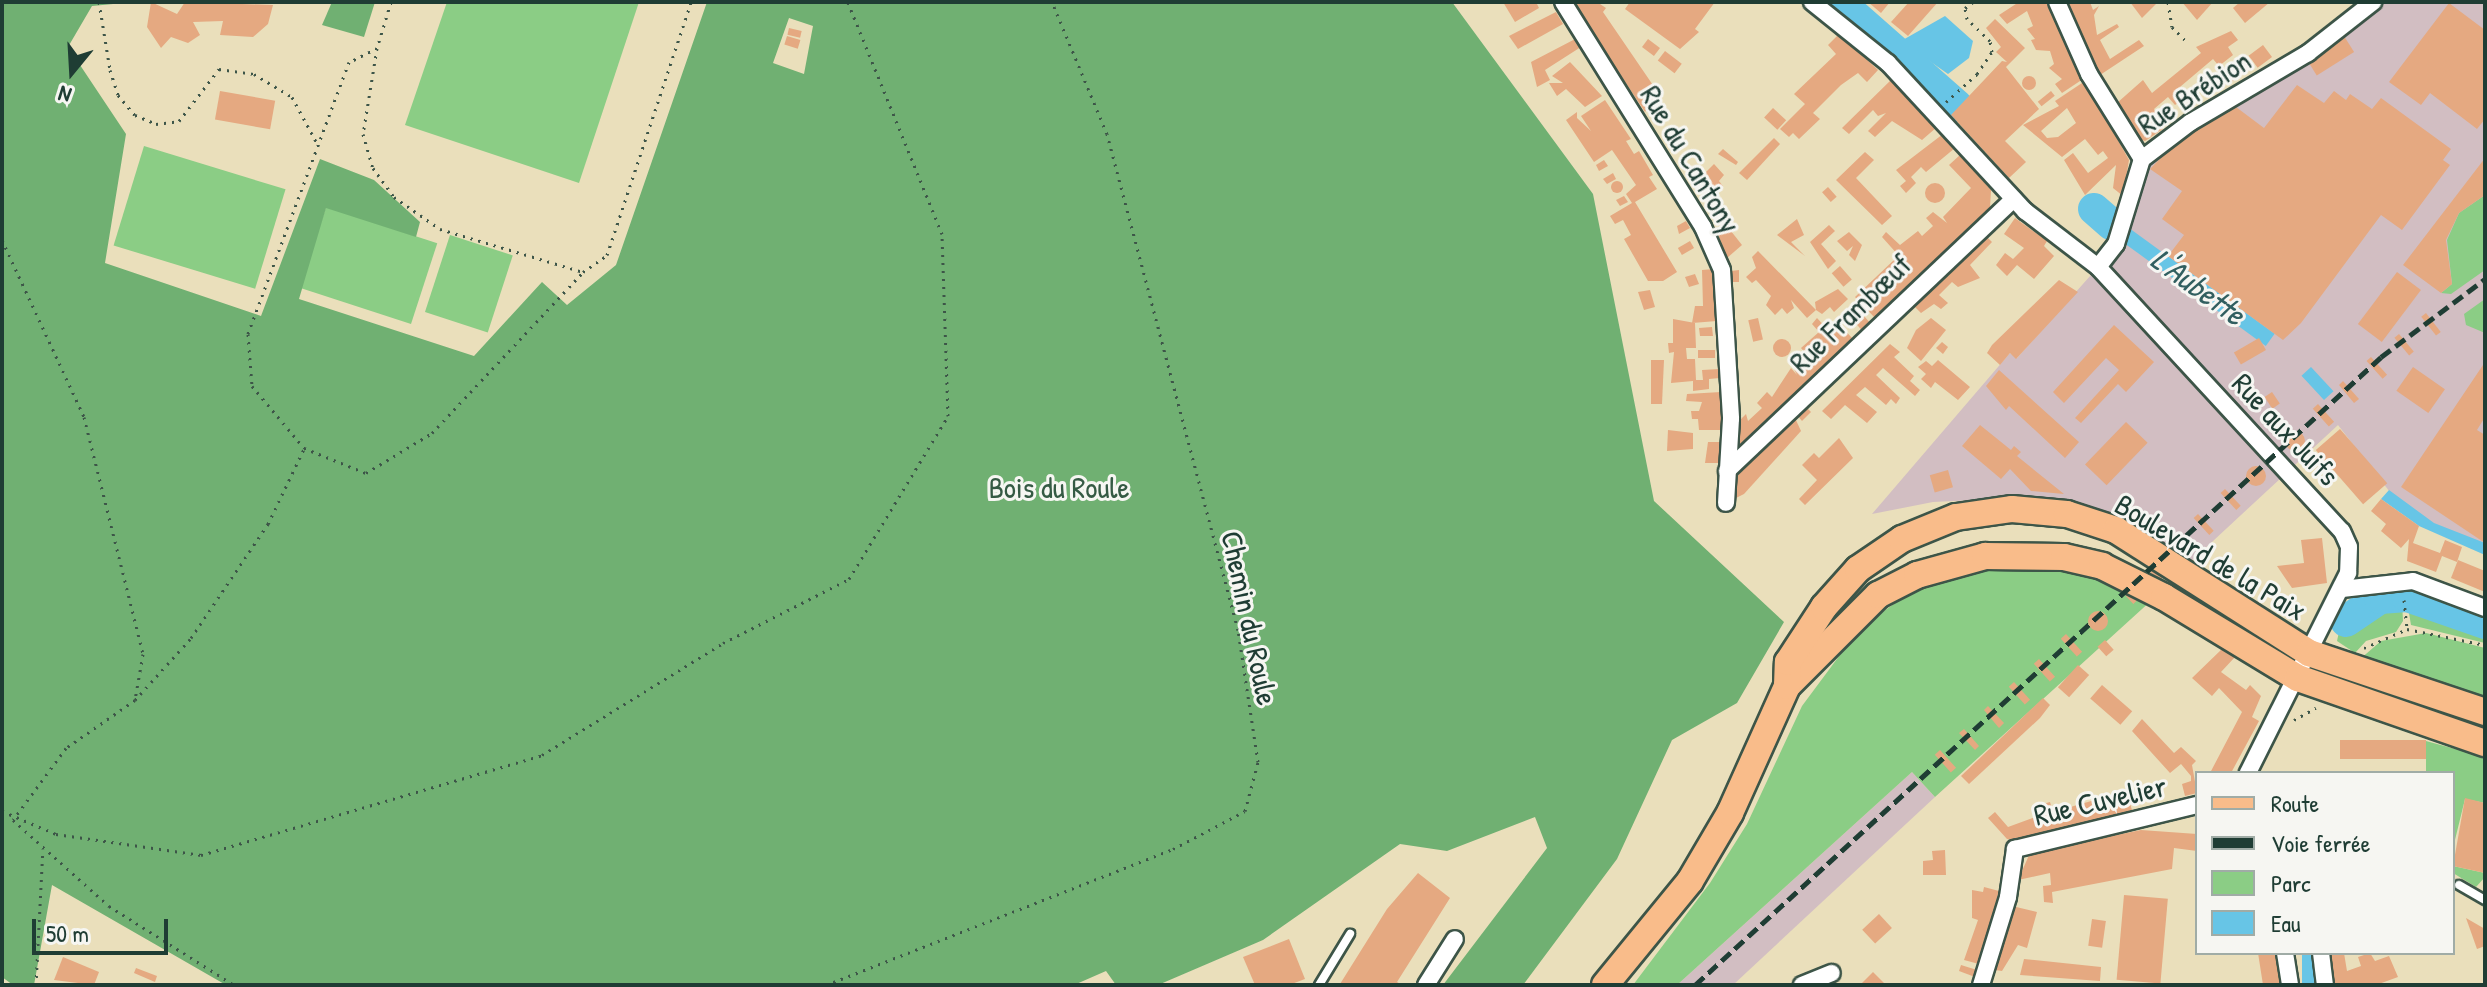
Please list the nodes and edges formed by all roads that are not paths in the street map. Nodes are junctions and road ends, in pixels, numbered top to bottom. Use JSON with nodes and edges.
{"nodes":[{"id":1,"x":1563,"y":2,"type":"edge"},
{"id":2,"x":1812,"y":2,"type":"edge"},
{"id":3,"x":2057,"y":2,"type":"edge"},
{"id":4,"x":2373,"y":2,"type":"edge"},
{"id":5,"x":2142,"y":159,"type":"junction"},
{"id":6,"x":2014,"y":199,"type":"junction"},
{"id":7,"x":2098,"y":267,"type":"junction"},
{"id":8,"x":1727,"y":471,"type":"junction"},
{"id":9,"x":1726,"y":503,"type":"dead end"},
{"id":10,"x":2342,"y":589,"type":"junction"},
{"id":11,"x":2485,"y":608,"type":"edge"},
{"id":12,"x":2309,"y":653,"type":"junction"},
{"id":13,"x":2298,"y":678,"type":"junction"},
{"id":14,"x":1787,"y":686,"type":"junction"},
{"id":15,"x":2485,"y":712,"type":"edge"},
{"id":16,"x":2485,"y":743,"type":"edge"},
{"id":17,"x":2249,"y":771,"type":"edge"},
{"id":18,"x":2195,"y":806,"type":"edge"},
{"id":19,"x":2166,"y":814,"type":"junction"},
{"id":20,"x":2195,"y":819,"type":"edge"},
{"id":21,"x":2459,"y":885,"type":"dead end"},
{"id":22,"x":2485,"y":900,"type":"edge"},
{"id":23,"x":1350,"y":934,"type":"dead end"},
{"id":24,"x":1455,"y":939,"type":"dead end"},
{"id":25,"x":2285,"y":955,"type":"edge"},
{"id":26,"x":2321,"y":955,"type":"edge"},
{"id":27,"x":1832,"y":973,"type":"dead end"},
{"id":28,"x":1319,"y":985,"type":"edge"},
{"id":29,"x":1426,"y":985,"type":"edge"},
{"id":30,"x":1605,"y":985,"type":"edge"},
{"id":31,"x":1802,"y":985,"type":"edge"},
{"id":32,"x":1981,"y":985,"type":"edge"},
{"id":33,"x":2290,"y":985,"type":"edge"},
{"id":34,"x":2325,"y":985,"type":"edge"}],
"edges":[{"from":1,"to":8,"type":"street","name":"Rue du Cantony"},
{"from":2,"to":6,"type":"street","name":"Rue aux Juifs"},
{"from":3,"to":5,"type":"street"},
{"from":4,"to":5,"type":"street","name":"Rue Brébion"},
{"from":5,"to":7,"type":"street","name":"Rue Brébion"},
{"from":6,"to":7,"type":"street","name":"Rue aux Juifs"},
{"from":6,"to":8,"type":"street","name":"Rue Frambœuf"},
{"from":7,"to":10,"type":"street","name":"Rue aux Juifs"},
{"from":8,"to":9,"type":"street","name":"Rue du Cantony"},
{"from":10,"to":11,"type":"street"},
{"from":10,"to":12,"type":"street","name":"Rue aux Juifs"},
{"from":12,"to":13,"type":"street","name":"Rue aux Juifs"},
{"from":12,"to":14,"type":"main road","name":"Boulevard de la Paix"},
{"from":12,"to":15,"type":"main road","name":"Boulevard de la Paix"},
{"from":13,"to":14,"type":"main road","name":"Boulevard de la Paix"},
{"from":13,"to":16,"type":"main road","name":"Boulevard de la Paix"},
{"from":13,"to":17,"type":"street","name":"Rue aux Juifs"},
{"from":14,"to":30,"type":"main road","name":"Boulevard de la Paix"},
{"from":18,"to":19,"type":"street","name":"Rue Cuvelier"},
{"from":19,"to":20,"type":"street"},
{"from":19,"to":32,"type":"street","name":"Rue Cuvelier"},
{"from":21,"to":22,"type":"lane"},
{"from":23,"to":28,"type":"lane"},
{"from":24,"to":29,"type":"street"},
{"from":25,"to":33,"type":"street"},
{"from":26,"to":34,"type":"street"},
{"from":27,"to":31,"type":"street"}]}
